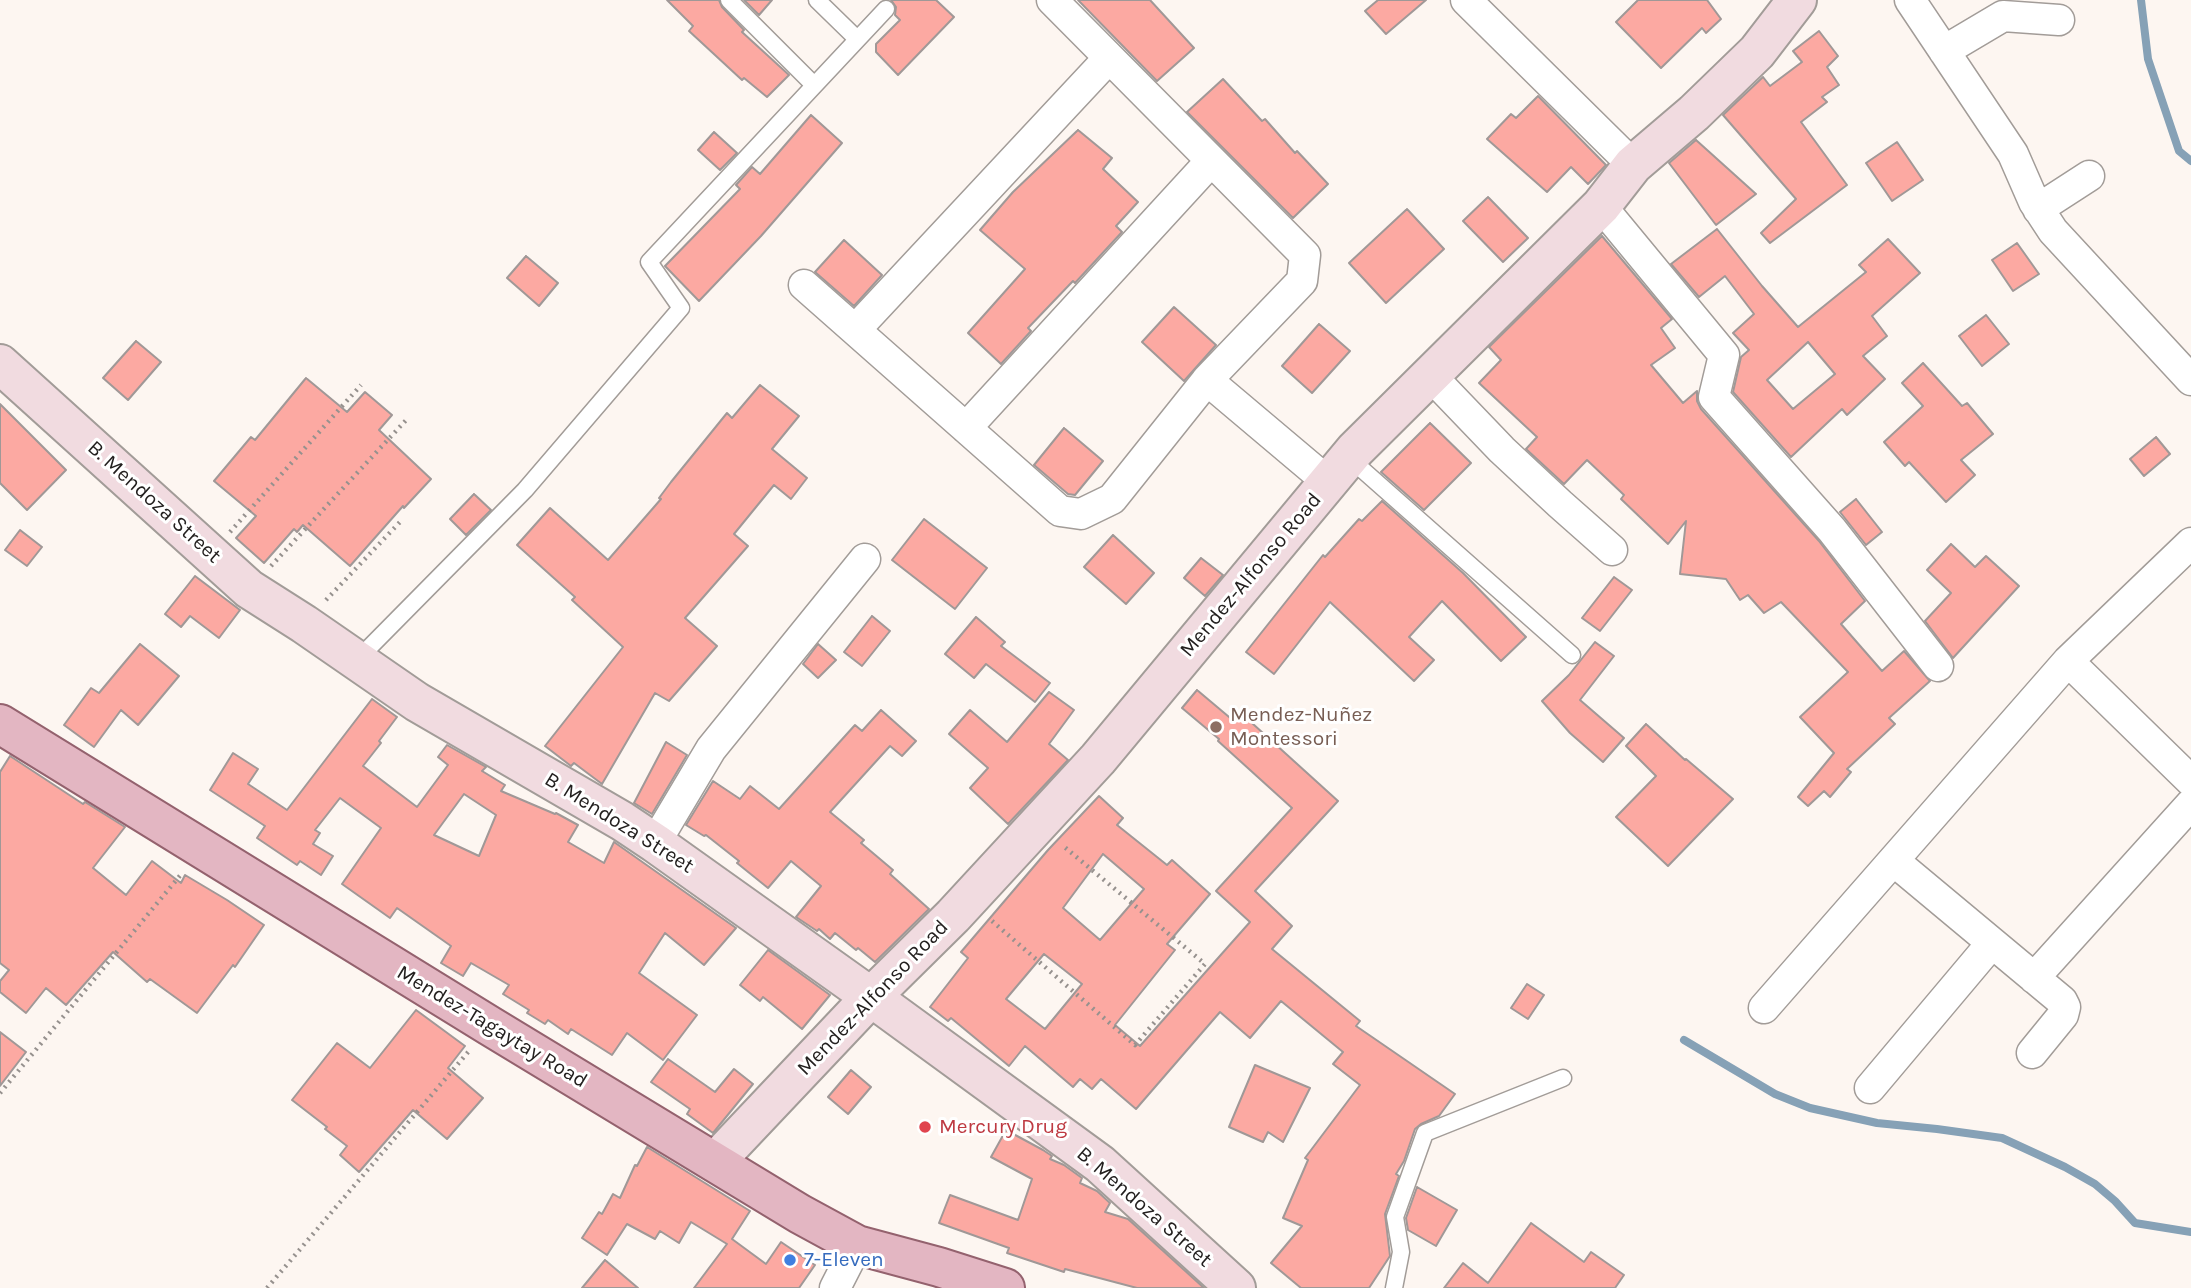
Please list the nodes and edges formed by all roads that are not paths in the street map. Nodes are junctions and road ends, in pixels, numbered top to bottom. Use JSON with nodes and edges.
{"nodes":[{"id":1,"x":729,"y":0,"type":"edge"},
{"id":2,"x":817,"y":0,"type":"edge"},
{"id":3,"x":1052,"y":0,"type":"edge"},
{"id":4,"x":1466,"y":0,"type":"edge"},
{"id":5,"x":1797,"y":0,"type":"edge"},
{"id":6,"x":1910,"y":0,"type":"edge"},
{"id":7,"x":886,"y":9,"type":"dead end"},
{"id":8,"x":2059,"y":20,"type":"dead end"},
{"id":9,"x":857,"y":39,"type":"junction"},
{"id":10,"x":1944,"y":51,"type":"junction"},
{"id":11,"x":1109,"y":58,"type":"junction"},
{"id":12,"x":814,"y":85,"type":"junction"},
{"id":13,"x":1211,"y":161,"type":"junction"},
{"id":14,"x":1633,"y":165,"type":"junction"},
{"id":15,"x":2089,"y":177,"type":"dead end"},
{"id":16,"x":1601,"y":206,"type":"junction"},
{"id":17,"x":2038,"y":209,"type":"junction"},
{"id":18,"x":804,"y":285,"type":"dead end"},
{"id":19,"x":855,"y":330,"type":"junction"},
{"id":20,"x":0,"y":364,"type":"edge"},
{"id":21,"x":1430,"y":375,"type":"junction"},
{"id":22,"x":1208,"y":380,"type":"junction"},
{"id":23,"x":2191,"y":380,"type":"edge"},
{"id":24,"x":966,"y":428,"type":"junction"},
{"id":25,"x":1338,"y":469,"type":"junction"},
{"id":26,"x":2191,"y":543,"type":"edge"},
{"id":27,"x":1612,"y":550,"type":"dead end"},
{"id":28,"x":865,"y":559,"type":"dead end"},
{"id":29,"x":1572,"y":655,"type":"dead end"},
{"id":30,"x":356,"y":661,"type":"junction"},
{"id":31,"x":2068,"y":661,"type":"junction"},
{"id":32,"x":1938,"y":666,"type":"dead end"},
{"id":33,"x":0,"y":724,"type":"edge"},
{"id":34,"x":2191,"y":780,"type":"edge"},
{"id":35,"x":2191,"y":804,"type":"edge"},
{"id":36,"x":656,"y":843,"type":"junction"},
{"id":37,"x":1894,"y":860,"type":"junction"},
{"id":38,"x":1993,"y":943,"type":"junction"},
{"id":39,"x":2034,"y":978,"type":"junction"},
{"id":40,"x":871,"y":997,"type":"junction"},
{"id":41,"x":1764,"y":1008,"type":"dead end"},
{"id":42,"x":2032,"y":1053,"type":"dead end"},
{"id":43,"x":1563,"y":1078,"type":"dead end"},
{"id":44,"x":1870,"y":1088,"type":"dead end"},
{"id":45,"x":715,"y":1162,"type":"junction"},
{"id":46,"x":857,"y":1245,"type":"junction"},
{"id":47,"x":835,"y":1288,"type":"edge"},
{"id":48,"x":1005,"y":1288,"type":"edge"},
{"id":49,"x":1236,"y":1288,"type":"edge"},
{"id":50,"x":1394,"y":1288,"type":"edge"}],
"edges":[{"from":1,"to":12,"type":"lane"},
{"from":2,"to":9,"type":"lane"},
{"from":3,"to":11,"type":"street"},
{"from":4,"to":14,"type":"street"},
{"from":5,"to":14,"type":"main road","name":"Mendez-Alfonso Road"},
{"from":6,"to":10,"type":"street"},
{"from":7,"to":9,"type":"lane"},
{"from":8,"to":10,"type":"street"},
{"from":9,"to":12,"type":"lane"},
{"from":10,"to":17,"type":"street"},
{"from":11,"to":13,"type":"street"},
{"from":11,"to":19,"type":"street"},
{"from":12,"to":30,"type":"lane"},
{"from":13,"to":22,"type":"street"},
{"from":13,"to":24,"type":"street"},
{"from":14,"to":16,"type":"main road","name":"Mendez-Alfonso Road"},
{"from":15,"to":17,"type":"street"},
{"from":16,"to":21,"type":"main road","name":"Mendez-Alfonso Road"},
{"from":16,"to":32,"type":"street"},
{"from":17,"to":23,"type":"street"},
{"from":18,"to":19,"type":"street"},
{"from":19,"to":24,"type":"street"},
{"from":20,"to":30,"type":"main road","name":"B. Mendoza Street"},
{"from":21,"to":25,"type":"main road","name":"Mendez-Alfonso Road"},
{"from":21,"to":27,"type":"street"},
{"from":22,"to":24,"type":"street"},
{"from":22,"to":25,"type":"street"},
{"from":25,"to":29,"type":"lane"},
{"from":25,"to":40,"type":"main road","name":"Mendez-Alfonso Road"},
{"from":26,"to":31,"type":"street"},
{"from":28,"to":36,"type":"street"},
{"from":30,"to":36,"type":"main road","name":"B. Mendoza Street"},
{"from":31,"to":34,"type":"street"},
{"from":31,"to":37,"type":"street"},
{"from":33,"to":45,"type":"main road","name":"Mendez-Tagaytay Road"},
{"from":35,"to":39,"type":"street"},
{"from":36,"to":40,"type":"main road","name":"B. Mendoza Street"},
{"from":37,"to":38,"type":"street"},
{"from":37,"to":41,"type":"street"},
{"from":38,"to":39,"type":"street"},
{"from":38,"to":44,"type":"street"},
{"from":39,"to":42,"type":"street"},
{"from":40,"to":45,"type":"main road","name":"Mendez-Alfonso Road"},
{"from":40,"to":49,"type":"main road","name":"B. Mendoza Street"},
{"from":43,"to":50,"type":"lane"},
{"from":45,"to":46,"type":"main road","name":"Mendez-Tagaytay Road"},
{"from":46,"to":47,"type":"street"},
{"from":46,"to":48,"type":"main road","name":"Mendez-Tagaytay Road"}]}
